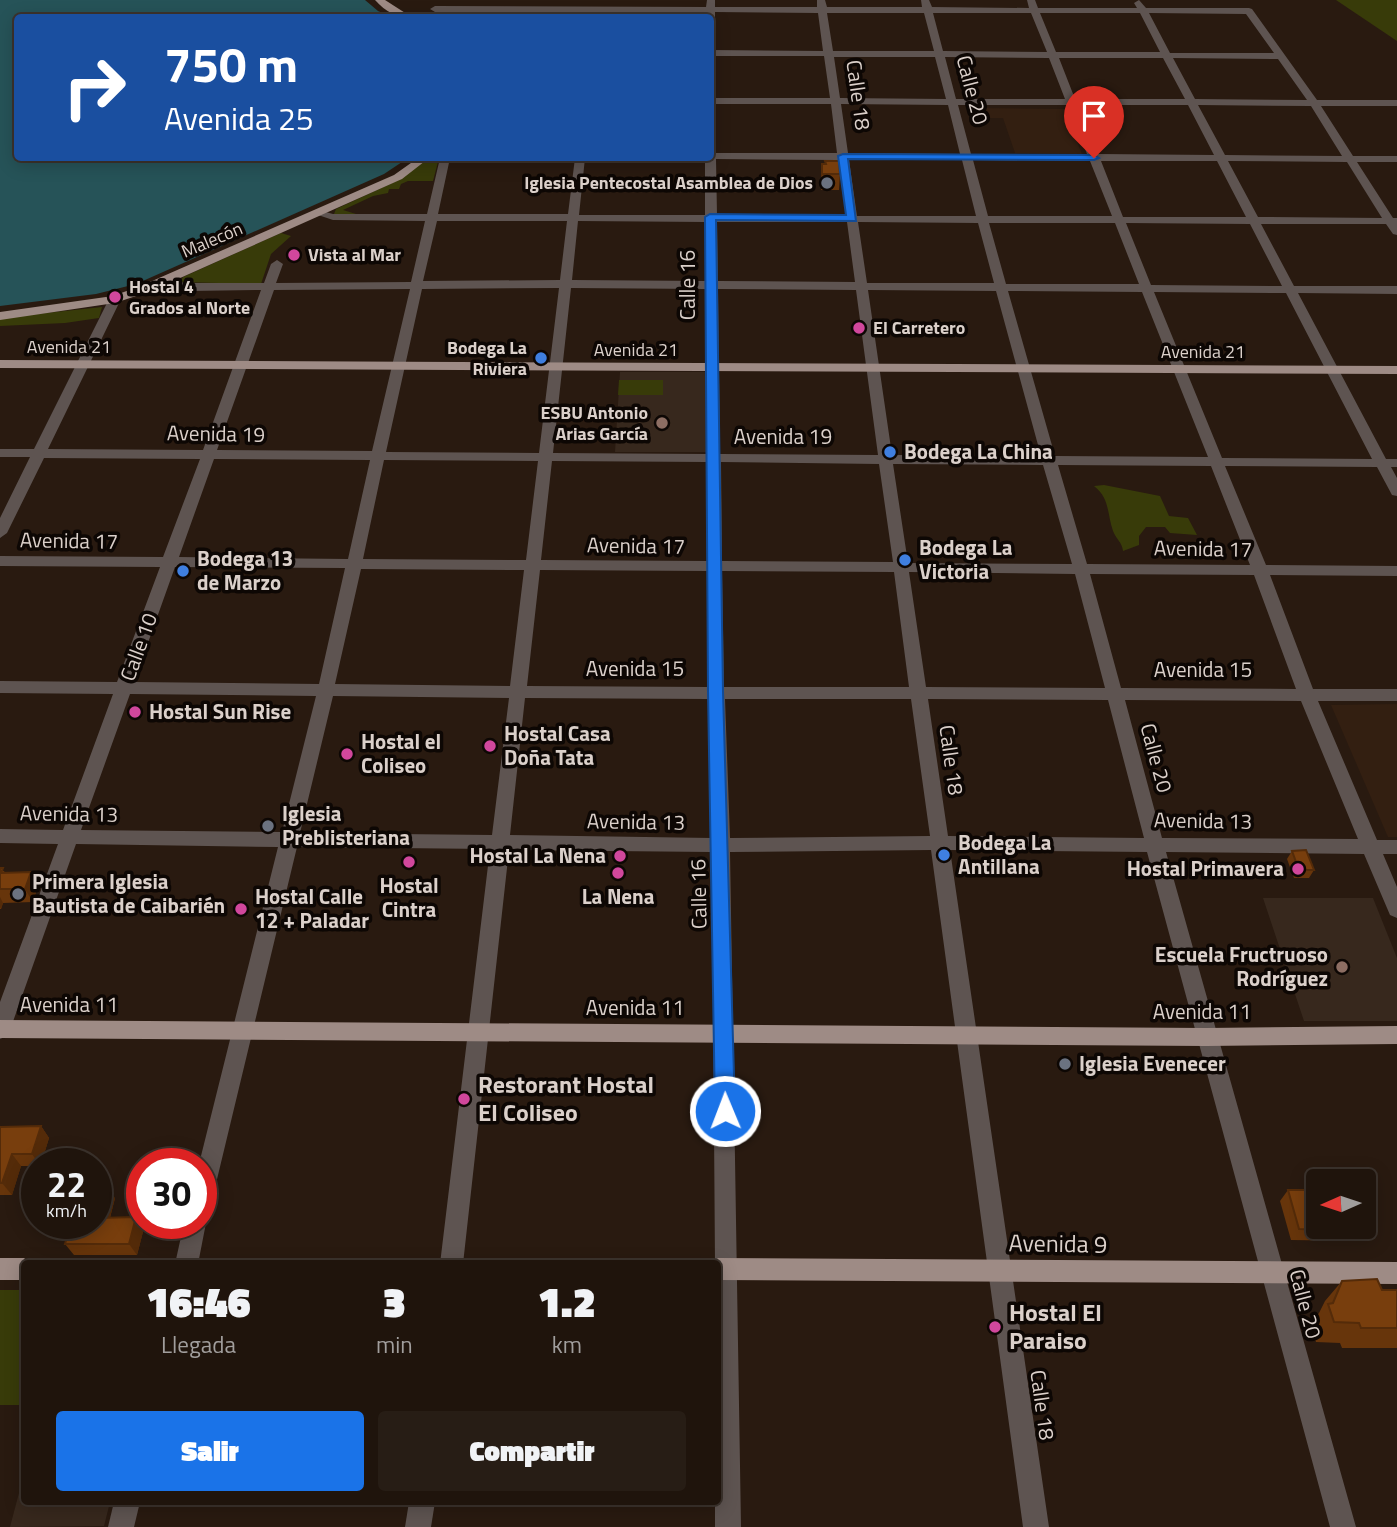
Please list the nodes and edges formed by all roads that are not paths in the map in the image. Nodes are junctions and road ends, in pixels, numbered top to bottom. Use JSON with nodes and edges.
{"nodes":[{"id":1,"x":379,"y":0,"type":"edge"},
{"id":2,"x":711,"y":5,"type":"edge"},
{"id":3,"x":822,"y":5,"type":"edge"},
{"id":4,"x":927,"y":5,"type":"edge"},
{"id":5,"x":1033,"y":5,"type":"edge"},
{"id":6,"x":1140,"y":6,"type":"edge"},
{"id":7,"x":435,"y":9,"type":"dead end"},
{"id":8,"x":481,"y":9,"type":"edge"},
{"id":9,"x":598,"y":9,"type":"edge"},
{"id":10,"x":401,"y":14,"type":"edge"},
{"id":11,"x":714,"y":53,"type":"edge"},
{"id":12,"x":829,"y":54,"type":"junction"},
{"id":13,"x":939,"y":54,"type":"junction"},
{"id":14,"x":1053,"y":54,"type":"junction"},
{"id":15,"x":1167,"y":56,"type":"junction"},
{"id":16,"x":1281,"y":56,"type":"junction"},
{"id":17,"x":714,"y":101,"type":"edge"},
{"id":18,"x":835,"y":102,"type":"junction"},
{"id":19,"x":952,"y":102,"type":"junction"},
{"id":20,"x":1072,"y":102,"type":"junction"},
{"id":21,"x":1193,"y":103,"type":"junction"},
{"id":22,"x":1314,"y":103,"type":"junction"},
{"id":23,"x":1397,"y":103,"type":"edge"},
{"id":24,"x":714,"y":156,"type":"edge"},
{"id":25,"x":843,"y":156,"type":"junction"},
{"id":26,"x":967,"y":157,"type":"junction"},
{"id":27,"x":1094,"y":158,"type":"junction"},
{"id":28,"x":1222,"y":158,"type":"junction"},
{"id":29,"x":1349,"y":159,"type":"junction"},
{"id":30,"x":1397,"y":159,"type":"edge"},
{"id":31,"x":420,"y":161,"type":"edge"},
{"id":32,"x":444,"y":161,"type":"edge"},
{"id":33,"x":580,"y":161,"type":"edge"},
{"id":34,"x":711,"y":161,"type":"edge"},
{"id":35,"x":318,"y":213,"type":"junction"},
{"id":36,"x":433,"y":216,"type":"junction"},
{"id":37,"x":574,"y":217,"type":"junction"},
{"id":38,"x":710,"y":217,"type":"junction"},
{"id":39,"x":852,"y":218,"type":"junction"},
{"id":40,"x":983,"y":219,"type":"junction"},
{"id":41,"x":1119,"y":220,"type":"junction"},
{"id":42,"x":1253,"y":220,"type":"junction"},
{"id":43,"x":1393,"y":221,"type":"edge"},
{"id":44,"x":1397,"y":232,"type":"edge"},
{"id":45,"x":278,"y":264,"type":"dead end"},
{"id":46,"x":158,"y":283,"type":"junction"},
{"id":47,"x":418,"y":284,"type":"junction"},
{"id":48,"x":566,"y":284,"type":"junction"},
{"id":49,"x":270,"y":285,"type":"junction"},
{"id":50,"x":710,"y":285,"type":"junction"},
{"id":51,"x":861,"y":285,"type":"junction"},
{"id":52,"x":1000,"y":286,"type":"junction"},
{"id":53,"x":1146,"y":287,"type":"junction"},
{"id":54,"x":1289,"y":289,"type":"junction"},
{"id":55,"x":1397,"y":290,"type":"edge"},
{"id":56,"x":115,"y":299,"type":"junction"},
{"id":57,"x":0,"y":316,"type":"edge"},
{"id":58,"x":0,"y":364,"type":"edge"},
{"id":59,"x":83,"y":365,"type":"junction"},
{"id":60,"x":240,"y":365,"type":"junction"},
{"id":61,"x":400,"y":366,"type":"junction"},
{"id":62,"x":556,"y":367,"type":"junction"},
{"id":63,"x":711,"y":367,"type":"junction"},
{"id":64,"x":873,"y":368,"type":"junction"},
{"id":65,"x":1022,"y":368,"type":"junction"},
{"id":66,"x":1179,"y":370,"type":"junction"},
{"id":67,"x":1331,"y":370,"type":"junction"},
{"id":68,"x":1397,"y":370,"type":"edge"},
{"id":69,"x":0,"y":453,"type":"edge"},
{"id":70,"x":39,"y":454,"type":"junction"},
{"id":71,"x":208,"y":454,"type":"junction"},
{"id":72,"x":380,"y":457,"type":"junction"},
{"id":73,"x":545,"y":457,"type":"junction"},
{"id":74,"x":713,"y":458,"type":"junction"},
{"id":75,"x":886,"y":459,"type":"junction"},
{"id":76,"x":1049,"y":460,"type":"junction"},
{"id":77,"x":1215,"y":461,"type":"junction"},
{"id":78,"x":1381,"y":463,"type":"junction"},
{"id":79,"x":1397,"y":463,"type":"edge"},
{"id":80,"x":1397,"y":492,"type":"edge"},
{"id":81,"x":0,"y":533,"type":"edge"},
{"id":82,"x":0,"y":561,"type":"edge"},
{"id":83,"x":169,"y":563,"type":"junction"},
{"id":84,"x":355,"y":563,"type":"junction"},
{"id":85,"x":533,"y":566,"type":"junction"},
{"id":86,"x":901,"y":567,"type":"junction"},
{"id":87,"x":714,"y":568,"type":"junction"},
{"id":88,"x":1081,"y":568,"type":"junction"},
{"id":89,"x":1260,"y":570,"type":"junction"},
{"id":90,"x":1397,"y":571,"type":"edge"},
{"id":91,"x":0,"y":687,"type":"edge"},
{"id":92,"x":125,"y":688,"type":"junction"},
{"id":93,"x":326,"y":689,"type":"junction"},
{"id":94,"x":716,"y":691,"type":"junction"},
{"id":95,"x":518,"y":692,"type":"junction"},
{"id":96,"x":919,"y":692,"type":"junction"},
{"id":97,"x":1114,"y":692,"type":"junction"},
{"id":98,"x":1306,"y":693,"type":"junction"},
{"id":99,"x":1397,"y":695,"type":"edge"},
{"id":100,"x":0,"y":836,"type":"edge"},
{"id":101,"x":71,"y":836,"type":"junction"},
{"id":102,"x":289,"y":841,"type":"junction"},
{"id":103,"x":500,"y":843,"type":"junction"},
{"id":104,"x":940,"y":843,"type":"junction"},
{"id":105,"x":1155,"y":843,"type":"junction"},
{"id":106,"x":721,"y":845,"type":"junction"},
{"id":107,"x":1372,"y":847,"type":"junction"},
{"id":108,"x":1397,"y":847,"type":"edge"},
{"id":109,"x":1397,"y":910,"type":"edge"},
{"id":110,"x":0,"y":1030,"type":"edge"},
{"id":111,"x":243,"y":1031,"type":"junction"},
{"id":112,"x":724,"y":1032,"type":"junction"},
{"id":113,"x":478,"y":1033,"type":"junction"},
{"id":114,"x":967,"y":1035,"type":"junction"},
{"id":115,"x":1397,"y":1035,"type":"edge"},
{"id":116,"x":1206,"y":1037,"type":"junction"},
{"id":117,"x":214,"y":1148,"type":"edge"},
{"id":118,"x":191,"y":1239,"type":"edge"},
{"id":119,"x":187,"y":1260,"type":"edge"},
{"id":120,"x":451,"y":1260,"type":"edge"},
{"id":121,"x":0,"y":1269,"type":"edge"},
{"id":122,"x":21,"y":1269,"type":"edge"},
{"id":123,"x":722,"y":1269,"type":"edge"},
{"id":124,"x":1000,"y":1271,"type":"junction"},
{"id":125,"x":1397,"y":1273,"type":"edge"},
{"id":126,"x":1273,"y":1274,"type":"junction"},
{"id":127,"x":126,"y":1505,"type":"edge"},
{"id":128,"x":422,"y":1505,"type":"edge"},
{"id":129,"x":121,"y":1527,"type":"edge"},
{"id":130,"x":418,"y":1527,"type":"edge"},
{"id":131,"x":728,"y":1527,"type":"edge"},
{"id":132,"x":1036,"y":1527,"type":"edge"},
{"id":133,"x":1343,"y":1527,"type":"edge"}],
"edges":[{"from":1,"to":10,"type":"main road"},
{"from":2,"to":3,"type":"street"},
{"from":2,"to":9,"type":"street"},
{"from":3,"to":4,"type":"street"},
{"from":3,"to":12,"type":"street","name":"Calle 18"},
{"from":4,"to":5,"type":"street"},
{"from":4,"to":13,"type":"street","name":"Calle 20"},
{"from":5,"to":6,"type":"street"},
{"from":5,"to":14,"type":"street"},
{"from":6,"to":15,"type":"street"},
{"from":6,"to":16,"type":"street"},
{"from":7,"to":8,"type":"street"},
{"from":8,"to":9,"type":"street"},
{"from":11,"to":12,"type":"street"},
{"from":12,"to":13,"type":"street"},
{"from":12,"to":18,"type":"street","name":"Calle 18"},
{"from":13,"to":14,"type":"street"},
{"from":13,"to":19,"type":"street","name":"Calle 20"},
{"from":14,"to":15,"type":"street"},
{"from":14,"to":20,"type":"street"},
{"from":15,"to":16,"type":"street"},
{"from":15,"to":21,"type":"street"},
{"from":16,"to":22,"type":"street"},
{"from":17,"to":18,"type":"street"},
{"from":18,"to":19,"type":"street"},
{"from":18,"to":25,"type":"street","name":"Calle 18"},
{"from":19,"to":20,"type":"street"},
{"from":19,"to":26,"type":"street","name":"Calle 20"},
{"from":20,"to":21,"type":"street"},
{"from":20,"to":27,"type":"street"},
{"from":21,"to":22,"type":"street"},
{"from":21,"to":28,"type":"street"},
{"from":22,"to":23,"type":"street"},
{"from":22,"to":29,"type":"street"},
{"from":24,"to":25,"type":"street"},
{"from":25,"to":26,"type":"street"},
{"from":25,"to":39,"type":"street","name":"Calle 18"},
{"from":26,"to":27,"type":"street"},
{"from":26,"to":40,"type":"street","name":"Calle 20"},
{"from":27,"to":28,"type":"street"},
{"from":27,"to":41,"type":"street"},
{"from":28,"to":29,"type":"street"},
{"from":28,"to":42,"type":"street"},
{"from":29,"to":30,"type":"street"},
{"from":29,"to":43,"type":"street"},
{"from":31,"to":35,"type":"main road","name":"Malecón"},
{"from":32,"to":36,"type":"street"},
{"from":33,"to":37,"type":"street"},
{"from":34,"to":38,"type":"street","name":"Calle 16"},
{"from":35,"to":36,"type":"street"},
{"from":35,"to":46,"type":"main road","name":"Malecón"},
{"from":36,"to":37,"type":"street"},
{"from":36,"to":47,"type":"street"},
{"from":37,"to":38,"type":"street"},
{"from":37,"to":48,"type":"street"},
{"from":38,"to":39,"type":"street"},
{"from":38,"to":50,"type":"street","name":"Calle 16"},
{"from":39,"to":40,"type":"street"},
{"from":39,"to":51,"type":"street","name":"Calle 18"},
{"from":40,"to":41,"type":"street"},
{"from":40,"to":52,"type":"street","name":"Calle 20"},
{"from":41,"to":42,"type":"street"},
{"from":41,"to":53,"type":"street"},
{"from":42,"to":43,"type":"street"},
{"from":42,"to":54,"type":"street"},
{"from":43,"to":44,"type":"street"},
{"from":45,"to":49,"type":"street","name":"Calle 10"},
{"from":46,"to":49,"type":"street"},
{"from":46,"to":56,"type":"main road","name":"Malecón"},
{"from":47,"to":48,"type":"street"},
{"from":47,"to":49,"type":"street"},
{"from":47,"to":61,"type":"street"},
{"from":48,"to":50,"type":"street"},
{"from":48,"to":62,"type":"street"},
{"from":49,"to":60,"type":"street","name":"Calle 10"},
{"from":50,"to":51,"type":"street"},
{"from":50,"to":63,"type":"street","name":"Calle 16"},
{"from":51,"to":52,"type":"street"},
{"from":51,"to":64,"type":"street","name":"Calle 18"},
{"from":52,"to":53,"type":"street"},
{"from":52,"to":65,"type":"street","name":"Calle 20"},
{"from":53,"to":54,"type":"street"},
{"from":53,"to":66,"type":"street"},
{"from":54,"to":55,"type":"street"},
{"from":54,"to":67,"type":"street"},
{"from":56,"to":57,"type":"main road","name":"Malecón"},
{"from":56,"to":59,"type":"street"},
{"from":58,"to":59,"type":"main road","name":"Avenida 21"},
{"from":59,"to":60,"type":"main road","name":"Avenida 21"},
{"from":59,"to":70,"type":"street"},
{"from":60,"to":61,"type":"main road","name":"Avenida 21"},
{"from":60,"to":71,"type":"street","name":"Calle 10"},
{"from":61,"to":62,"type":"main road","name":"Avenida 21"},
{"from":61,"to":72,"type":"street"},
{"from":62,"to":63,"type":"main road","name":"Avenida 21"},
{"from":62,"to":73,"type":"street"},
{"from":63,"to":64,"type":"main road","name":"Avenida 21"},
{"from":63,"to":74,"type":"street","name":"Calle 16"},
{"from":64,"to":65,"type":"main road","name":"Avenida 21"},
{"from":64,"to":75,"type":"street","name":"Calle 18"},
{"from":65,"to":66,"type":"main road","name":"Avenida 21"},
{"from":65,"to":76,"type":"street","name":"Calle 20"},
{"from":66,"to":67,"type":"main road","name":"Avenida 21"},
{"from":66,"to":77,"type":"street"},
{"from":67,"to":68,"type":"main road","name":"Avenida 21"},
{"from":67,"to":78,"type":"street"},
{"from":69,"to":70,"type":"street","name":"Avenida 19"},
{"from":70,"to":71,"type":"street","name":"Avenida 19"},
{"from":70,"to":81,"type":"street"},
{"from":71,"to":72,"type":"street","name":"Avenida 19"},
{"from":71,"to":83,"type":"street","name":"Calle 10"},
{"from":72,"to":73,"type":"street","name":"Avenida 19"},
{"from":72,"to":84,"type":"street"},
{"from":73,"to":74,"type":"street","name":"Avenida 19"},
{"from":73,"to":85,"type":"street"},
{"from":74,"to":75,"type":"street","name":"Avenida 19"},
{"from":74,"to":87,"type":"street","name":"Calle 16"},
{"from":75,"to":76,"type":"street","name":"Avenida 19"},
{"from":75,"to":86,"type":"street","name":"Calle 18"},
{"from":76,"to":77,"type":"street","name":"Avenida 19"},
{"from":76,"to":88,"type":"street","name":"Calle 20"},
{"from":77,"to":78,"type":"street","name":"Avenida 19"},
{"from":77,"to":89,"type":"street"},
{"from":78,"to":79,"type":"street","name":"Avenida 19"},
{"from":78,"to":80,"type":"street"},
{"from":82,"to":83,"type":"street","name":"Avenida 17"},
{"from":83,"to":84,"type":"street","name":"Avenida 17"},
{"from":83,"to":92,"type":"street","name":"Calle 10"},
{"from":84,"to":85,"type":"street","name":"Avenida 17"},
{"from":84,"to":93,"type":"street"},
{"from":85,"to":87,"type":"street","name":"Avenida 17"},
{"from":85,"to":95,"type":"street"},
{"from":86,"to":87,"type":"street","name":"Avenida 17"},
{"from":86,"to":88,"type":"street","name":"Avenida 17"},
{"from":86,"to":96,"type":"street","name":"Calle 18"},
{"from":87,"to":94,"type":"street","name":"Calle 16"},
{"from":88,"to":89,"type":"street","name":"Avenida 17"},
{"from":88,"to":97,"type":"street","name":"Calle 20"},
{"from":89,"to":90,"type":"street","name":"Avenida 17"},
{"from":89,"to":98,"type":"street"},
{"from":91,"to":92,"type":"street","name":"Avenida 15"},
{"from":92,"to":93,"type":"street","name":"Avenida 15"},
{"from":92,"to":101,"type":"street","name":"Calle 10"},
{"from":93,"to":95,"type":"street","name":"Avenida 15"},
{"from":93,"to":102,"type":"street"},
{"from":94,"to":95,"type":"street","name":"Avenida 15"},
{"from":94,"to":96,"type":"street","name":"Avenida 15"},
{"from":94,"to":106,"type":"street","name":"Calle 16"},
{"from":95,"to":103,"type":"street"},
{"from":96,"to":97,"type":"street","name":"Avenida 15"},
{"from":96,"to":104,"type":"street","name":"Calle 18"},
{"from":97,"to":98,"type":"street","name":"Avenida 15"},
{"from":97,"to":105,"type":"street","name":"Calle 20"},
{"from":98,"to":99,"type":"street","name":"Avenida 15"},
{"from":98,"to":107,"type":"street"},
{"from":100,"to":101,"type":"street","name":"Avenida 13"},
{"from":101,"to":102,"type":"street","name":"Avenida 13"},
{"from":101,"to":110,"type":"street","name":"Calle 10"},
{"from":102,"to":103,"type":"street","name":"Avenida 13"},
{"from":102,"to":111,"type":"street"},
{"from":103,"to":106,"type":"street","name":"Avenida 13"},
{"from":103,"to":113,"type":"street"},
{"from":104,"to":105,"type":"street","name":"Avenida 13"},
{"from":104,"to":106,"type":"street","name":"Avenida 13"},
{"from":104,"to":114,"type":"street","name":"Calle 18"},
{"from":105,"to":107,"type":"street","name":"Avenida 13"},
{"from":105,"to":116,"type":"street","name":"Calle 20"},
{"from":106,"to":112,"type":"street","name":"Calle 16"},
{"from":107,"to":108,"type":"street","name":"Avenida 13"},
{"from":107,"to":109,"type":"street"},
{"from":110,"to":111,"type":"main road","name":"Avenida 11"},
{"from":111,"to":113,"type":"main road","name":"Avenida 11"},
{"from":111,"to":117,"type":"street"},
{"from":112,"to":113,"type":"main road","name":"Avenida 11"},
{"from":112,"to":114,"type":"main road","name":"Avenida 11"},
{"from":112,"to":123,"type":"street","name":"Calle 16"},
{"from":113,"to":120,"type":"street"},
{"from":114,"to":116,"type":"main road","name":"Avenida 11"},
{"from":114,"to":124,"type":"street","name":"Calle 18"},
{"from":115,"to":116,"type":"main road","name":"Avenida 11"},
{"from":116,"to":126,"type":"street","name":"Calle 20"},
{"from":118,"to":119,"type":"street"},
{"from":121,"to":122,"type":"main road"},
{"from":123,"to":124,"type":"main road","name":"Avenida 9"},
{"from":123,"to":131,"type":"street","name":"Calle 16"},
{"from":124,"to":126,"type":"main road","name":"Avenida 9"},
{"from":124,"to":132,"type":"street","name":"Calle 18"},
{"from":125,"to":126,"type":"main road","name":"Avenida 9"},
{"from":126,"to":133,"type":"street","name":"Calle 20"},
{"from":127,"to":129,"type":"street"},
{"from":128,"to":130,"type":"street"}]}
